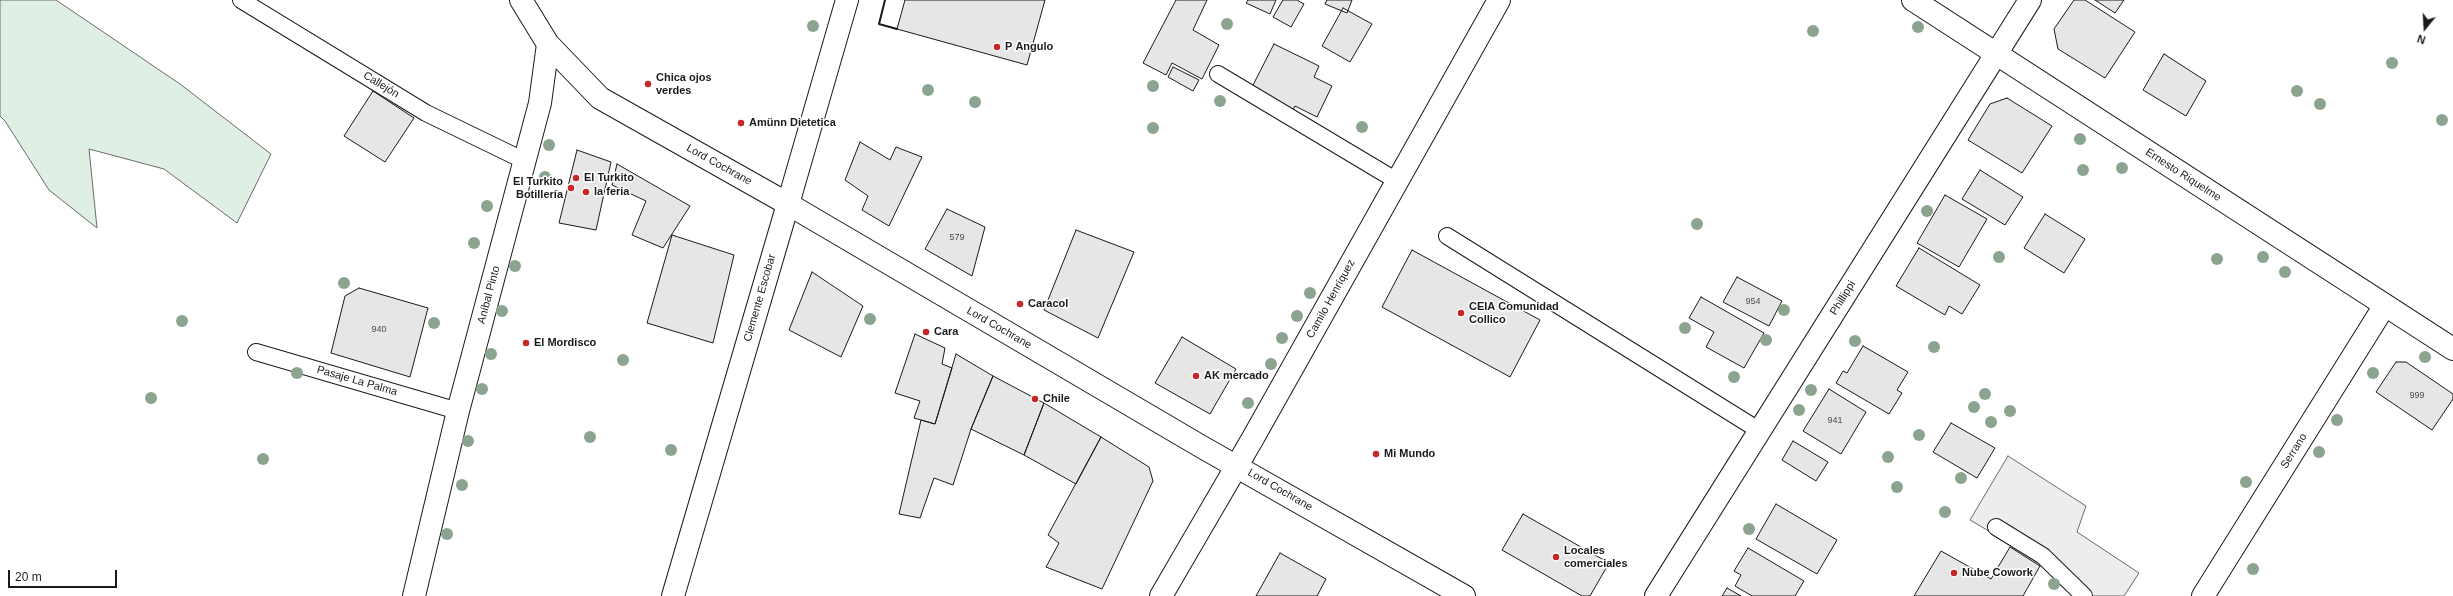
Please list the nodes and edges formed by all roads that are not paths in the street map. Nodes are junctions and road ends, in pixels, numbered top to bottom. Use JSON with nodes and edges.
{"nodes":[{"id":1,"x":241,"y":0,"type":"edge"},
{"id":2,"x":521,"y":0,"type":"edge"},
{"id":3,"x":847,"y":0,"type":"edge"},
{"id":4,"x":1499,"y":0,"type":"edge"},
{"id":5,"x":1913,"y":0,"type":"edge"},
{"id":6,"x":2030,"y":0,"type":"edge"},
{"id":7,"x":548,"y":44,"type":"junction"},
{"id":8,"x":1996,"y":55,"type":"junction"},
{"id":9,"x":1218,"y":74,"type":"dead end"},
{"id":10,"x":525,"y":161,"type":"junction"},
{"id":11,"x":1397,"y":181,"type":"junction"},
{"id":12,"x":788,"y":204,"type":"junction"},
{"id":13,"x":1447,"y":236,"type":"dead end"},
{"id":14,"x":2385,"y":305,"type":"junction"},
{"id":15,"x":2453,"y":349,"type":"edge"},
{"id":16,"x":256,"y":352,"type":"dead end"},
{"id":17,"x":458,"y":411,"type":"junction"},
{"id":18,"x":1760,"y":431,"type":"junction"},
{"id":19,"x":1236,"y":464,"type":"junction"},
{"id":20,"x":1996,"y":527,"type":"dead end"},
{"id":21,"x":414,"y":596,"type":"edge"},
{"id":22,"x":673,"y":596,"type":"edge"},
{"id":23,"x":1161,"y":596,"type":"edge"},
{"id":24,"x":1464,"y":596,"type":"edge"},
{"id":25,"x":1656,"y":596,"type":"edge"},
{"id":26,"x":2084,"y":596,"type":"edge"},
{"id":27,"x":2203,"y":596,"type":"edge"}],
"edges":[{"from":1,"to":10,"type":"lane","name":"Callejón"},
{"from":2,"to":7,"type":"street"},
{"from":3,"to":12,"type":"street","name":"Clemente Escobar"},
{"from":4,"to":11,"type":"street","name":"Camilo Henríquez"},
{"from":5,"to":8,"type":"street","name":"Ernesto Riquelme"},
{"from":6,"to":8,"type":"street","name":"Phillippi"},
{"from":7,"to":10,"type":"street","name":"Aníbal Pinto"},
{"from":7,"to":12,"type":"street","name":"Lord Cochrane"},
{"from":8,"to":14,"type":"street","name":"Ernesto Riquelme"},
{"from":8,"to":18,"type":"street","name":"Phillippi"},
{"from":9,"to":11,"type":"lane"},
{"from":10,"to":17,"type":"street","name":"Aníbal Pinto"},
{"from":11,"to":19,"type":"street","name":"Camilo Henríquez"},
{"from":12,"to":19,"type":"street","name":"Lord Cochrane"},
{"from":12,"to":22,"type":"street","name":"Clemente Escobar"},
{"from":13,"to":18,"type":"lane"},
{"from":14,"to":15,"type":"street","name":"Ernesto Riquelme"},
{"from":14,"to":27,"type":"street","name":"Serrano"},
{"from":16,"to":17,"type":"lane","name":"Pasaje La Palma"},
{"from":17,"to":21,"type":"street","name":"Aníbal Pinto"},
{"from":18,"to":25,"type":"street","name":"Phillippi"},
{"from":19,"to":23,"type":"street","name":"Camilo Henríquez"},
{"from":19,"to":24,"type":"street","name":"Lord Cochrane"},
{"from":20,"to":26,"type":"lane"}]}
